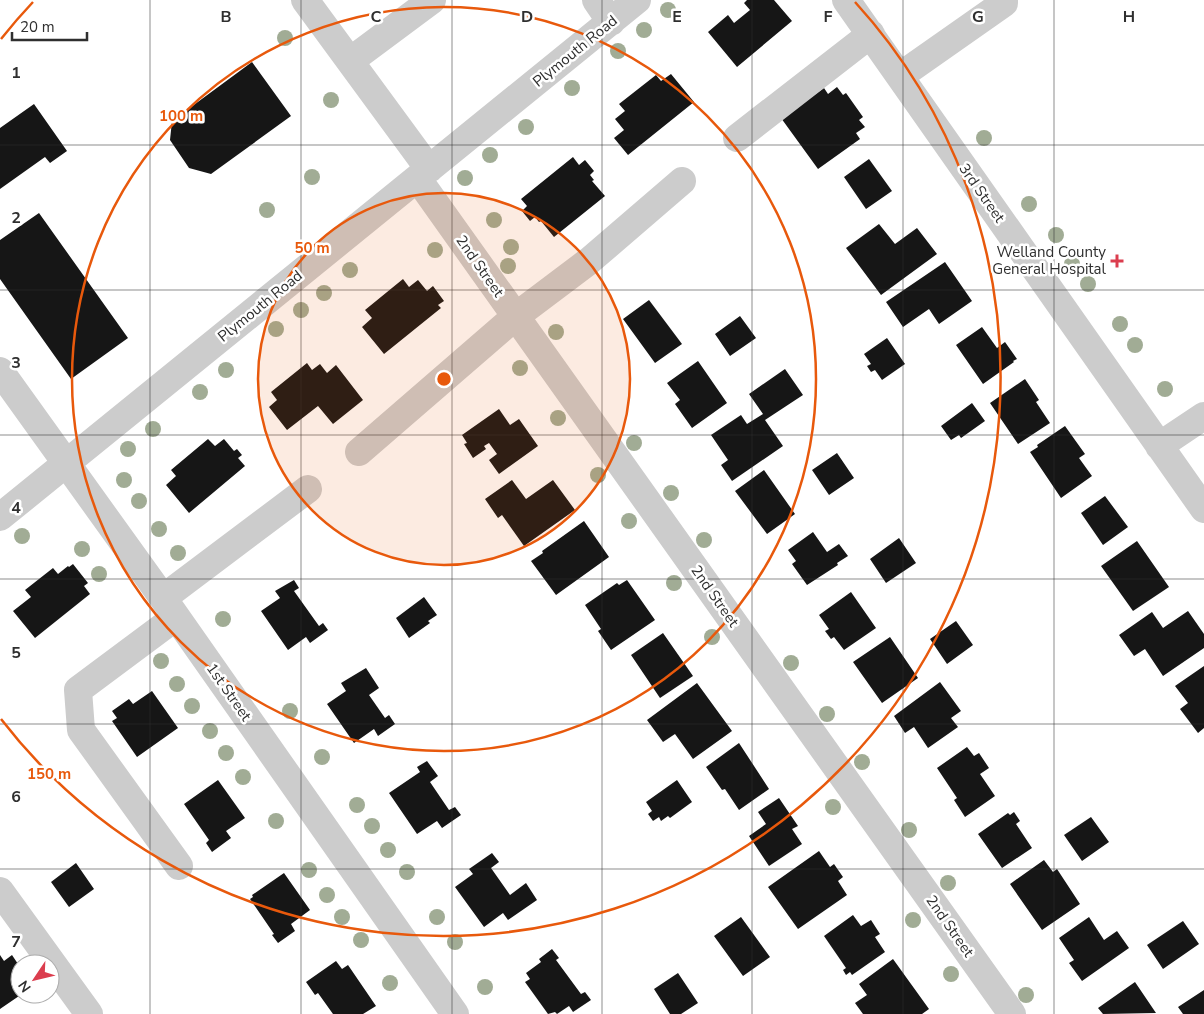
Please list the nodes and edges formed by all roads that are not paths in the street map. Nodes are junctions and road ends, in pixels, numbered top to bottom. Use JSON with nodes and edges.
{"nodes":[{"id":1,"x":306,"y":0,"type":"edge"},
{"id":2,"x":432,"y":0,"type":"edge"},
{"id":3,"x":637,"y":0,"type":"edge"},
{"id":4,"x":846,"y":0,"type":"edge"},
{"id":5,"x":1004,"y":0,"type":"edge"},
{"id":6,"x":603,"y":11,"type":"edge"},
{"id":7,"x":871,"y":34,"type":"junction"},
{"id":8,"x":350,"y":61,"type":"junction"},
{"id":9,"x":900,"y":76,"type":"junction"},
{"id":10,"x":737,"y":138,"type":"dead end"},
{"id":11,"x":423,"y":174,"type":"junction"},
{"id":12,"x":682,"y":181,"type":"dead end"},
{"id":13,"x":516,"y":316,"type":"junction"},
{"id":14,"x":0,"y":371,"type":"edge"},
{"id":15,"x":1204,"y":416,"type":"edge"},
{"id":16,"x":1159,"y":446,"type":"junction"},
{"id":17,"x":359,"y":452,"type":"dead end"},
{"id":18,"x":65,"y":463,"type":"junction"},
{"id":19,"x":308,"y":489,"type":"dead end"},
{"id":20,"x":1204,"y":509,"type":"edge"},
{"id":21,"x":0,"y":516,"type":"edge"},
{"id":22,"x":170,"y":608,"type":"junction"},
{"id":23,"x":179,"y":866,"type":"dead end"},
{"id":24,"x":0,"y":891,"type":"edge"},
{"id":25,"x":89,"y":1014,"type":"edge"},
{"id":26,"x":455,"y":1014,"type":"edge"},
{"id":27,"x":1012,"y":1014,"type":"edge"}],
"edges":[{"from":1,"to":8,"type":"street","name":"2nd Street"},
{"from":2,"to":8,"type":"street"},
{"from":3,"to":6,"type":"street","name":"Plymouth Road"},
{"from":4,"to":7,"type":"street","name":"3rd Street"},
{"from":5,"to":9,"type":"street"},
{"from":6,"to":11,"type":"street","name":"Plymouth Road"},
{"from":7,"to":9,"type":"street","name":"3rd Street"},
{"from":7,"to":10,"type":"street"},
{"from":8,"to":11,"type":"street","name":"2nd Street"},
{"from":9,"to":16,"type":"street","name":"3rd Street"},
{"from":11,"to":13,"type":"street","name":"2nd Street"},
{"from":11,"to":18,"type":"street","name":"Plymouth Road"},
{"from":12,"to":13,"type":"street"},
{"from":13,"to":17,"type":"street"},
{"from":13,"to":27,"type":"street","name":"2nd Street"},
{"from":14,"to":18,"type":"street","name":"1st Street"},
{"from":15,"to":16,"type":"street"},
{"from":16,"to":20,"type":"street","name":"3rd Street"},
{"from":18,"to":21,"type":"street","name":"Plymouth Road"},
{"from":18,"to":22,"type":"street","name":"1st Street"},
{"from":19,"to":22,"type":"street"},
{"from":22,"to":23,"type":"street"},
{"from":22,"to":26,"type":"street","name":"1st Street"},
{"from":24,"to":25,"type":"street"}]}
